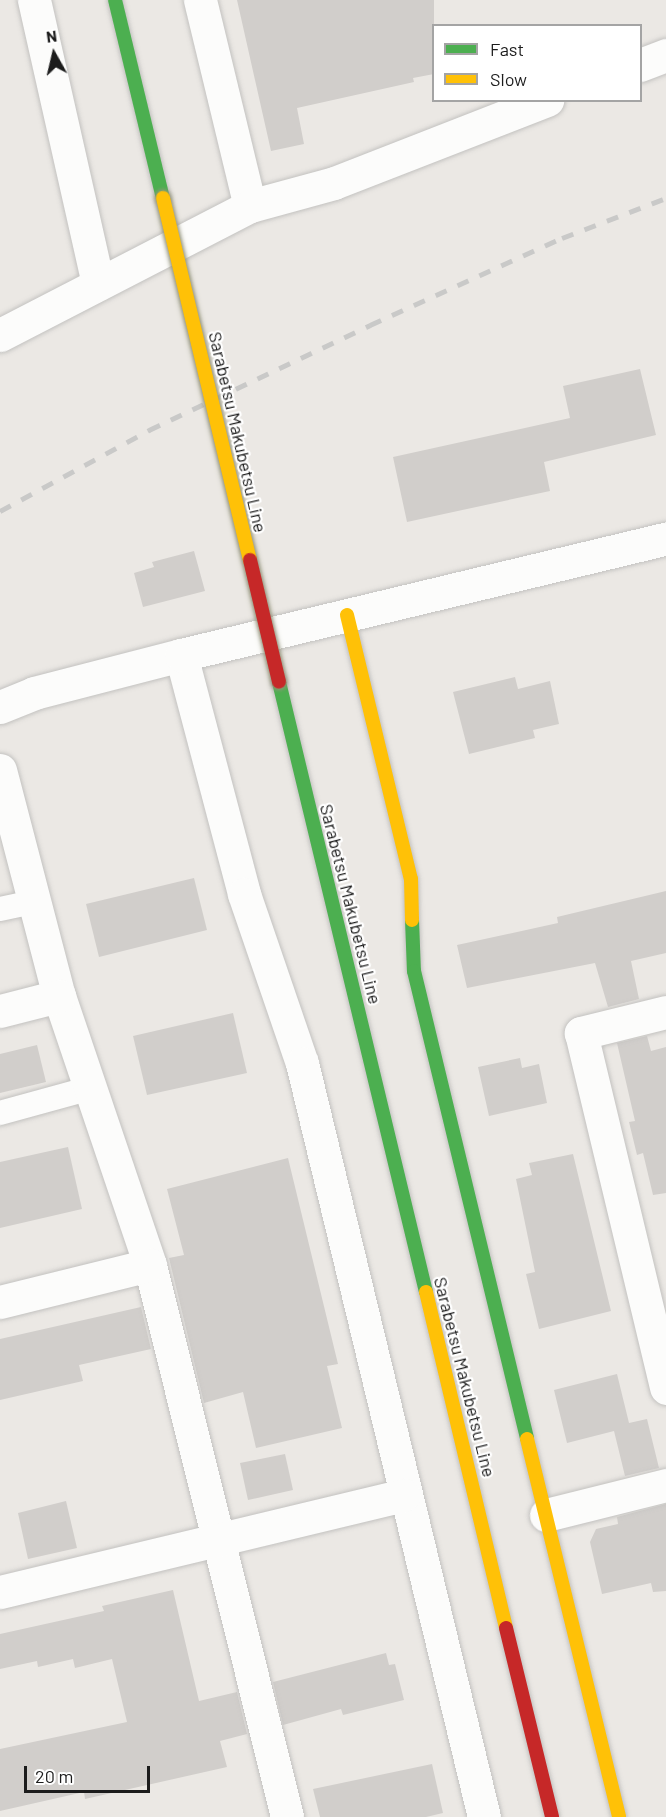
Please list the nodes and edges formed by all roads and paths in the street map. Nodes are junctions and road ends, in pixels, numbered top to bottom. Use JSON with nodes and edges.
{"nodes":[{"id":1,"x":34,"y":0,"type":"edge"},
{"id":2,"x":115,"y":0,"type":"edge"},
{"id":3,"x":200,"y":0,"type":"edge"},
{"id":4,"x":666,"y":55,"type":"edge"},
{"id":5,"x":642,"y":64,"type":"edge"},
{"id":6,"x":542,"y":102,"type":"edge"},
{"id":7,"x":250,"y":206,"type":"junction"},
{"id":8,"x":98,"y":284,"type":"junction"},
{"id":9,"x":0,"y":335,"type":"edge"},
{"id":10,"x":666,"y":538,"type":"edge"},
{"id":11,"x":347,"y":615,"type":"junction"},
{"id":12,"x":180,"y":655,"type":"junction"},
{"id":13,"x":0,"y":707,"type":"edge"},
{"id":14,"x":0,"y":770,"type":"edge"},
{"id":15,"x":34,"y":902,"type":"junction"},
{"id":16,"x":0,"y":909,"type":"edge"},
{"id":17,"x":59,"y":996,"type":"junction"},
{"id":18,"x":0,"y":1011,"type":"edge"},
{"id":19,"x":666,"y":1012,"type":"edge"},
{"id":20,"x":91,"y":1088,"type":"junction"},
{"id":21,"x":0,"y":1113,"type":"edge"},
{"id":22,"x":150,"y":1264,"type":"junction"},
{"id":23,"x":0,"y":1302,"type":"edge"},
{"id":24,"x":666,"y":1388,"type":"edge"},
{"id":25,"x":666,"y":1485,"type":"edge"},
{"id":26,"x":404,"y":1495,"type":"junction"},
{"id":27,"x":546,"y":1515,"type":"junction"},
{"id":28,"x":217,"y":1540,"type":"junction"},
{"id":29,"x":0,"y":1592,"type":"edge"},
{"id":30,"x":287,"y":1817,"type":"edge"},
{"id":31,"x":484,"y":1817,"type":"edge"},
{"id":32,"x":552,"y":1817,"type":"edge"},
{"id":33,"x":619,"y":1817,"type":"edge"}],
"edges":[{"from":1,"to":8,"type":"street"},
{"from":2,"to":32,"type":"main road","name":"Sarabetsu Makubetsu Line","bridge":true},
{"from":3,"to":7,"type":"street"},
{"from":4,"to":5,"type":"street"},
{"from":6,"to":7,"type":"street"},
{"from":7,"to":8,"type":"street"},
{"from":8,"to":9,"type":"street"},
{"from":10,"to":11,"type":"street"},
{"from":11,"to":12,"type":"street"},
{"from":11,"to":27,"type":"main road"},
{"from":12,"to":13,"type":"street"},
{"from":12,"to":26,"type":"street"},
{"from":14,"to":15,"type":"street"},
{"from":15,"to":16,"type":"lane"},
{"from":15,"to":17,"type":"street"},
{"from":17,"to":18,"type":"street"},
{"from":17,"to":20,"type":"street"},
{"from":19,"to":24,"type":"street"},
{"from":20,"to":21,"type":"lane"},
{"from":20,"to":22,"type":"street"},
{"from":22,"to":23,"type":"street"},
{"from":22,"to":28,"type":"street"},
{"from":25,"to":27,"type":"street"},
{"from":26,"to":28,"type":"street"},
{"from":26,"to":31,"type":"street"},
{"from":27,"to":33,"type":"main road"},
{"from":28,"to":29,"type":"street"},
{"from":28,"to":30,"type":"street"}]}
